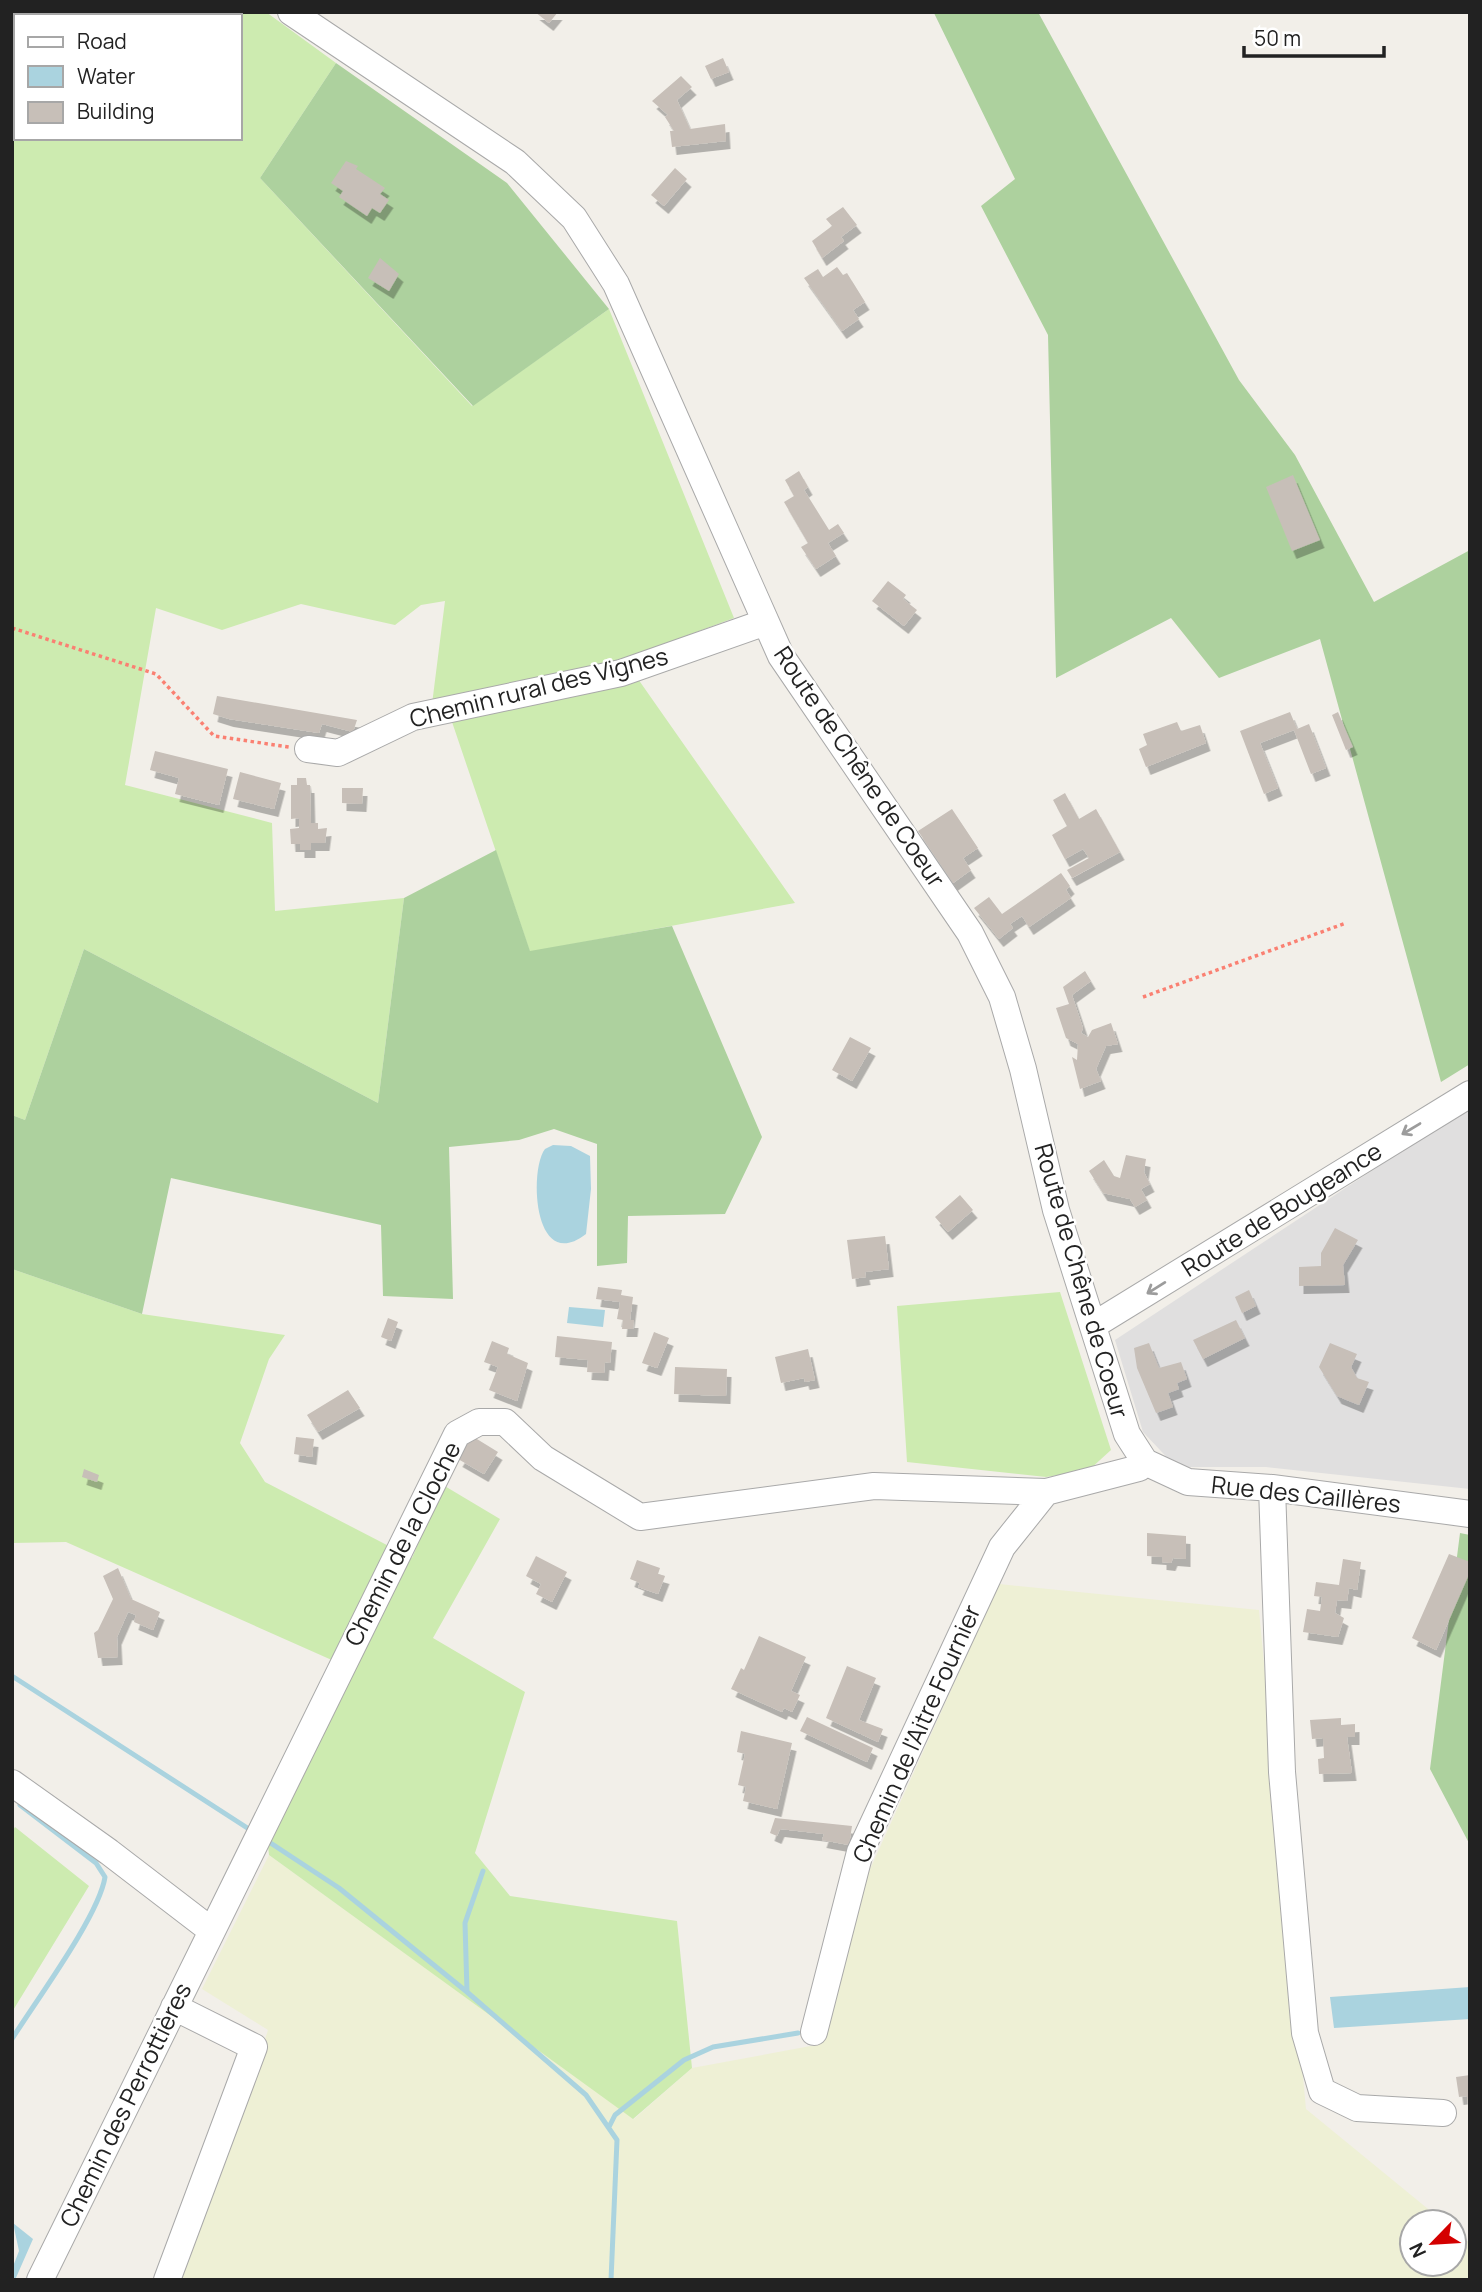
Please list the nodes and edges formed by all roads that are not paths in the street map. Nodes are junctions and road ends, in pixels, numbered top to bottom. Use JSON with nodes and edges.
{"nodes":[{"id":1,"x":291,"y":12,"type":"edge"},
{"id":2,"x":766,"y":622,"type":"junction"},
{"id":3,"x":308,"y":749,"type":"road end"},
{"id":4,"x":1470,"y":1094,"type":"edge"},
{"id":5,"x":1094,"y":1325,"type":"junction"},
{"id":6,"x":1145,"y":1462,"type":"junction"},
{"id":7,"x":1272,"y":1488,"type":"junction"},
{"id":8,"x":1046,"y":1492,"type":"junction"},
{"id":9,"x":1470,"y":1514,"type":"edge"},
{"id":10,"x":12,"y":1783,"type":"edge"},
{"id":11,"x":212,"y":1931,"type":"junction"},
{"id":12,"x":174,"y":2007,"type":"junction"},
{"id":13,"x":814,"y":2032,"type":"dead end"},
{"id":14,"x":1443,"y":2113,"type":"dead end"},
{"id":15,"x":40,"y":2280,"type":"edge"},
{"id":16,"x":167,"y":2280,"type":"edge"}],
"edges":[{"from":1,"to":2,"type":"street","name":"Route de Chêne de Coeur"},
{"from":2,"to":3,"type":"street","name":"Chemin rural des Vignes"},
{"from":2,"to":5,"type":"street","name":"Route de Chêne de Coeur"},
{"from":4,"to":5,"type":"street","name":"Route de Bougeance","one_way":true},
{"from":5,"to":6,"type":"street","name":"Route de Chêne de Coeur"},
{"from":6,"to":7,"type":"street","name":"Rue des Caillères"},
{"from":6,"to":8,"type":"street","name":"Chemin de la Cloche"},
{"from":7,"to":9,"type":"street","name":"Rue des Caillères"},
{"from":7,"to":14,"type":"street"},
{"from":8,"to":11,"type":"street","name":"Chemin de la Cloche"},
{"from":8,"to":13,"type":"street","name":"Chemin de l'Aitre Fournier"},
{"from":10,"to":11,"type":"street"},
{"from":11,"to":12,"type":"street","name":"Chemin des Perrottières"},
{"from":12,"to":15,"type":"street","name":"Chemin des Perrottières"},
{"from":12,"to":16,"type":"street"}]}
